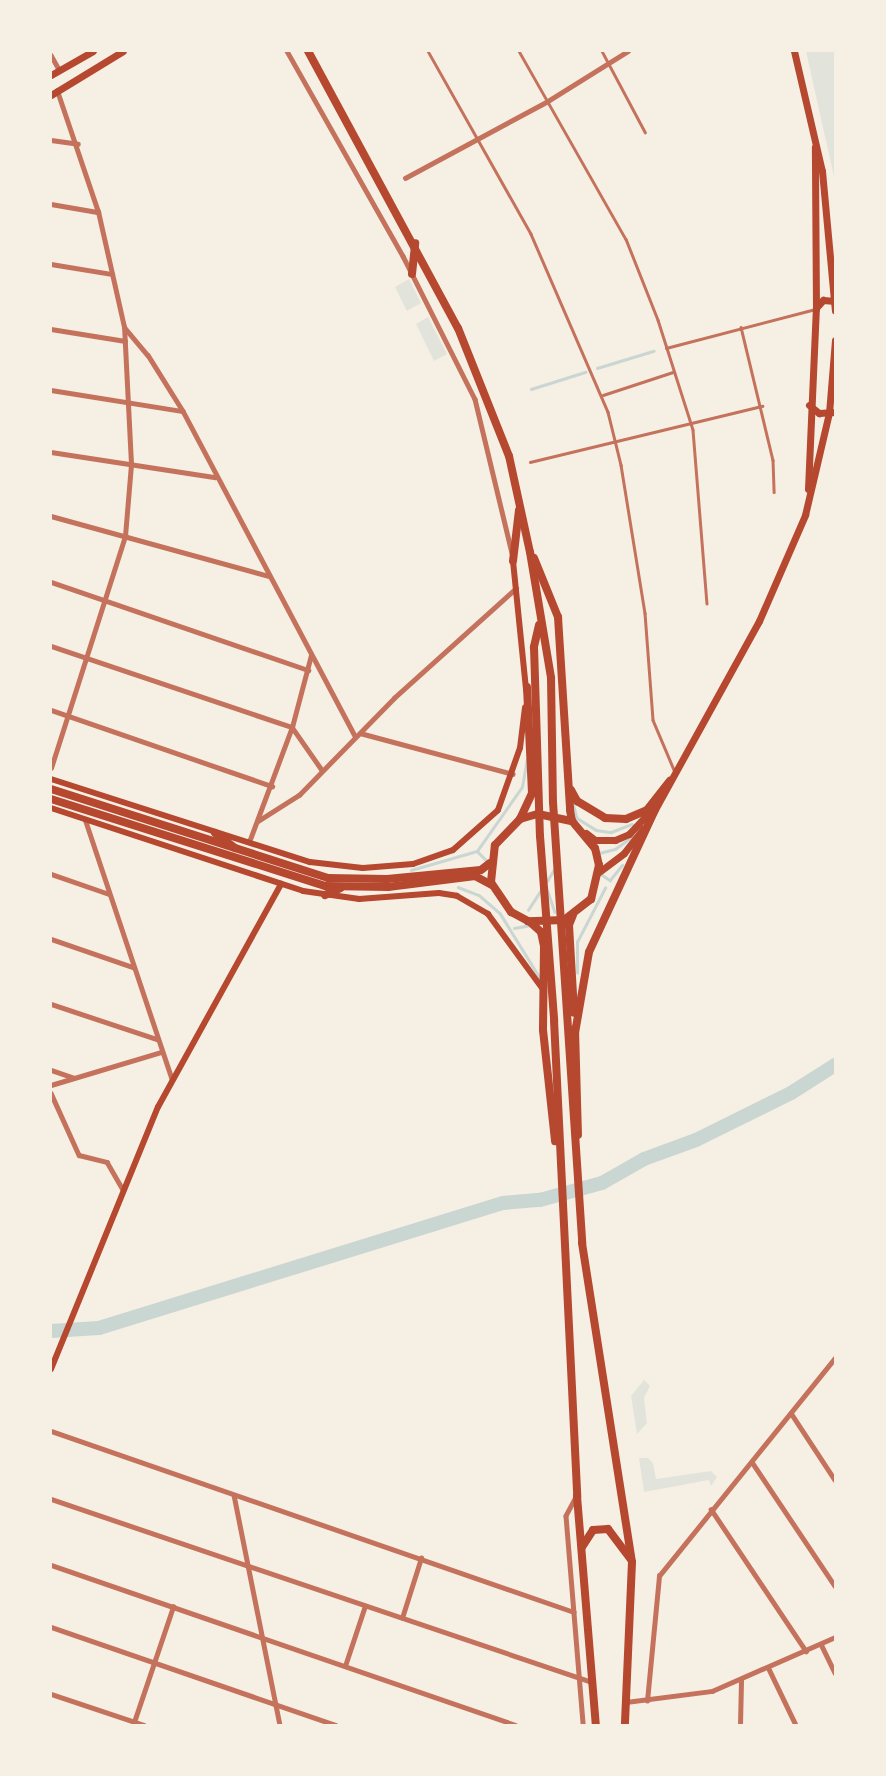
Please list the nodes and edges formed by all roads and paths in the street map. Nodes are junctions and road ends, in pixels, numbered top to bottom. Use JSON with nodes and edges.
{"nodes":[{"id":1,"x":93,"y":51,"type":"edge"},
{"id":2,"x":123,"y":51,"type":"edge"},
{"id":3,"x":287,"y":51,"type":"edge"},
{"id":4,"x":308,"y":51,"type":"edge"},
{"id":5,"x":428,"y":51,"type":"edge"},
{"id":6,"x":519,"y":51,"type":"edge"},
{"id":7,"x":602,"y":51,"type":"edge"},
{"id":8,"x":628,"y":51,"type":"edge"},
{"id":9,"x":794,"y":51,"type":"edge"},
{"id":10,"x":51,"y":55,"type":"edge"},
{"id":11,"x":609,"y":65,"type":"junction"},
{"id":12,"x":60,"y":71,"type":"junction"},
{"id":13,"x":51,"y":75,"type":"edge"},
{"id":14,"x":54,"y":93,"type":"edge"},
{"id":15,"x":548,"y":101,"type":"junction"},
{"id":16,"x":645,"y":132,"type":"dead end"},
{"id":17,"x":478,"y":137,"type":"junction"},
{"id":18,"x":51,"y":140,"type":"edge"},
{"id":19,"x":79,"y":144,"type":"junction"},
{"id":20,"x":815,"y":147,"type":"junction"},
{"id":21,"x":405,"y":178,"type":"dead end"},
{"id":22,"x":51,"y":204,"type":"edge"},
{"id":23,"x":98,"y":212,"type":"junction"},
{"id":24,"x":415,"y":243,"type":"junction"},
{"id":25,"x":51,"y":264,"type":"edge"},
{"id":26,"x":112,"y":274,"type":"junction"},
{"id":27,"x":412,"y":274,"type":"junction"},
{"id":28,"x":835,"y":301,"type":"edge"},
{"id":29,"x":816,"y":309,"type":"junction"},
{"id":30,"x":835,"y":310,"type":"edge"},
{"id":31,"x":124,"y":327,"type":"junction"},
{"id":32,"x":741,"y":327,"type":"junction"},
{"id":33,"x":51,"y":329,"type":"edge"},
{"id":34,"x":835,"y":340,"type":"edge"},
{"id":35,"x":125,"y":341,"type":"junction"},
{"id":36,"x":666,"y":348,"type":"junction"},
{"id":37,"x":673,"y":372,"type":"junction"},
{"id":38,"x":51,"y":390,"type":"edge"},
{"id":39,"x":602,"y":395,"type":"junction"},
{"id":40,"x":129,"y":404,"type":"junction"},
{"id":41,"x":809,"y":404,"type":"junction"},
{"id":42,"x":762,"y":406,"type":"junction"},
{"id":43,"x":183,"y":411,"type":"junction"},
{"id":44,"x":832,"y":413,"type":"edge"},
{"id":45,"x":688,"y":423,"type":"junction"},
{"id":46,"x":615,"y":439,"type":"junction"},
{"id":47,"x":51,"y":452,"type":"edge"},
{"id":48,"x":530,"y":463,"type":"dead end"},
{"id":49,"x":131,"y":464,"type":"junction"},
{"id":50,"x":216,"y":478,"type":"junction"},
{"id":51,"x":774,"y":492,"type":"dead end"},
{"id":52,"x":520,"y":500,"type":"junction"},
{"id":53,"x":808,"y":508,"type":"junction"},
{"id":54,"x":51,"y":516,"type":"edge"},
{"id":55,"x":125,"y":537,"type":"junction"},
{"id":56,"x":530,"y":552,"type":"junction"},
{"id":57,"x":513,"y":561,"type":"junction"},
{"id":58,"x":269,"y":576,"type":"junction"},
{"id":59,"x":51,"y":582,"type":"edge"},
{"id":60,"x":517,"y":588,"type":"junction"},
{"id":61,"x":105,"y":599,"type":"junction"},
{"id":62,"x":707,"y":604,"type":"dead end"},
{"id":63,"x":539,"y":625,"type":"junction"},
{"id":64,"x":51,"y":646,"type":"edge"},
{"id":65,"x":311,"y":655,"type":"junction"},
{"id":66,"x":86,"y":658,"type":"junction"},
{"id":67,"x":308,"y":670,"type":"junction"},
{"id":68,"x":527,"y":687,"type":"junction"},
{"id":69,"x":51,"y":710,"type":"edge"},
{"id":70,"x":67,"y":716,"type":"junction"},
{"id":71,"x":292,"y":727,"type":"junction"},
{"id":72,"x":357,"y":734,"type":"junction"},
{"id":73,"x":51,"y":768,"type":"edge"},
{"id":74,"x":322,"y":771,"type":"junction"},
{"id":75,"x":513,"y":774,"type":"junction"},
{"id":76,"x":673,"y":776,"type":"junction"},
{"id":77,"x":51,"y":779,"type":"edge"},
{"id":78,"x":569,"y":782,"type":"junction"},
{"id":79,"x":272,"y":786,"type":"junction"},
{"id":80,"x":51,"y":789,"type":"edge"},
{"id":81,"x":51,"y":799,"type":"edge"},
{"id":82,"x":51,"y":808,"type":"edge"},
{"id":83,"x":655,"y":810,"type":"junction"},
{"id":84,"x":520,"y":819,"type":"junction"},
{"id":85,"x":86,"y":820,"type":"junction"},
{"id":86,"x":121,"y":821,"type":"junction"},
{"id":87,"x":258,"y":821,"type":"junction"},
{"id":88,"x":572,"y":821,"type":"junction"},
{"id":89,"x":118,"y":831,"type":"junction"},
{"id":90,"x":215,"y":833,"type":"junction"},
{"id":91,"x":586,"y":833,"type":"junction"},
{"id":92,"x":249,"y":843,"type":"junction"},
{"id":93,"x":240,"y":852,"type":"junction"},
{"id":94,"x":490,"y":863,"type":"junction"},
{"id":95,"x":599,"y":872,"type":"junction"},
{"id":96,"x":51,"y":874,"type":"edge"},
{"id":97,"x":281,"y":884,"type":"junction"},
{"id":98,"x":494,"y":887,"type":"junction"},
{"id":99,"x":344,"y":888,"type":"junction"},
{"id":100,"x":109,"y":894,"type":"junction"},
{"id":101,"x":324,"y":895,"type":"junction"},
{"id":102,"x":573,"y":915,"type":"junction"},
{"id":103,"x":528,"y":921,"type":"junction"},
{"id":104,"x":51,"y":939,"type":"edge"},
{"id":105,"x":134,"y":967,"type":"junction"},
{"id":106,"x":542,"y":988,"type":"junction"},
{"id":107,"x":51,"y":1004,"type":"edge"},
{"id":108,"x":576,"y":1033,"type":"junction"},
{"id":109,"x":157,"y":1039,"type":"junction"},
{"id":110,"x":161,"y":1052,"type":"junction"},
{"id":111,"x":51,"y":1070,"type":"edge"},
{"id":112,"x":74,"y":1079,"type":"junction"},
{"id":113,"x":172,"y":1080,"type":"junction"},
{"id":114,"x":51,"y":1086,"type":"edge"},
{"id":115,"x":51,"y":1093,"type":"edge"},
{"id":116,"x":574,"y":1143,"type":"junction"},
{"id":117,"x":558,"y":1152,"type":"junction"},
{"id":118,"x":123,"y":1190,"type":"junction"},
{"id":119,"x":54,"y":1355,"type":"edge"},
{"id":120,"x":834,"y":1363,"type":"edge"},
{"id":121,"x":51,"y":1369,"type":"edge"},
{"id":122,"x":791,"y":1413,"type":"junction"},
{"id":123,"x":51,"y":1431,"type":"edge"},
{"id":124,"x":751,"y":1461,"type":"junction"},
{"id":125,"x":835,"y":1480,"type":"edge"},
{"id":126,"x":234,"y":1494,"type":"junction"},
{"id":127,"x":577,"y":1496,"type":"junction"},
{"id":128,"x":51,"y":1499,"type":"edge"},
{"id":129,"x":711,"y":1510,"type":"junction"},
{"id":130,"x":581,"y":1548,"type":"junction"},
{"id":131,"x":421,"y":1558,"type":"junction"},
{"id":132,"x":632,"y":1562,"type":"junction"},
{"id":133,"x":51,"y":1565,"type":"edge"},
{"id":134,"x":248,"y":1565,"type":"junction"},
{"id":135,"x":835,"y":1586,"type":"edge"},
{"id":136,"x":365,"y":1606,"type":"junction"},
{"id":137,"x":173,"y":1607,"type":"junction"},
{"id":138,"x":574,"y":1612,"type":"junction"},
{"id":139,"x":402,"y":1618,"type":"junction"},
{"id":140,"x":51,"y":1627,"type":"edge"},
{"id":141,"x":263,"y":1637,"type":"junction"},
{"id":142,"x":835,"y":1637,"type":"edge"},
{"id":143,"x":821,"y":1644,"type":"junction"},
{"id":144,"x":806,"y":1651,"type":"junction"},
{"id":145,"x":154,"y":1662,"type":"junction"},
{"id":146,"x":345,"y":1666,"type":"junction"},
{"id":147,"x":769,"y":1669,"type":"junction"},
{"id":148,"x":835,"y":1674,"type":"edge"},
{"id":149,"x":579,"y":1680,"type":"junction"},
{"id":150,"x":741,"y":1680,"type":"junction"},
{"id":151,"x":592,"y":1682,"type":"junction"},
{"id":152,"x":51,"y":1694,"type":"edge"},
{"id":153,"x":647,"y":1701,"type":"junction"},
{"id":154,"x":626,"y":1702,"type":"junction"},
{"id":155,"x":276,"y":1705,"type":"junction"},
{"id":156,"x":133,"y":1724,"type":"edge"},
{"id":157,"x":144,"y":1725,"type":"edge"},
{"id":158,"x":280,"y":1725,"type":"edge"},
{"id":159,"x":335,"y":1725,"type":"edge"},
{"id":160,"x":515,"y":1725,"type":"edge"},
{"id":161,"x":583,"y":1725,"type":"edge"},
{"id":162,"x":596,"y":1725,"type":"edge"},
{"id":163,"x":625,"y":1725,"type":"edge"},
{"id":164,"x":740,"y":1725,"type":"edge"},
{"id":165,"x":796,"y":1725,"type":"edge"}],
"edges":[{"from":1,"to":12,"type":"main road"},
{"from":2,"to":14,"type":"main road"},
{"from":3,"to":27,"type":"street"},
{"from":4,"to":24,"type":"highway"},
{"from":5,"to":17,"type":"lane"},
{"from":6,"to":15,"type":"lane"},
{"from":7,"to":11,"type":"lane"},
{"from":8,"to":11,"type":"street"},
{"from":9,"to":20,"type":"main road"},
{"from":10,"to":12,"type":"street"},
{"from":11,"to":15,"type":"street"},
{"from":11,"to":16,"type":"lane"},
{"from":12,"to":13,"type":"main road"},
{"from":14,"to":19,"type":"street"},
{"from":15,"to":17,"type":"street"},
{"from":15,"to":36,"type":"lane"},
{"from":17,"to":21,"type":"street"},
{"from":17,"to":39,"type":"lane"},
{"from":18,"to":19,"type":"street"},
{"from":19,"to":23,"type":"street"},
{"from":20,"to":28,"type":"main road"},
{"from":20,"to":29,"type":"main road"},
{"from":22,"to":23,"type":"street"},
{"from":23,"to":26,"type":"street"},
{"from":24,"to":27,"type":"highway"},
{"from":24,"to":52,"type":"highway"},
{"from":25,"to":26,"type":"street"},
{"from":26,"to":31,"type":"street"},
{"from":27,"to":57,"type":"street"},
{"from":28,"to":29,"type":"main road"},
{"from":28,"to":30,"type":"main road"},
{"from":29,"to":32,"type":"lane"},
{"from":29,"to":41,"type":"main road"},
{"from":31,"to":35,"type":"street"},
{"from":31,"to":43,"type":"street"},
{"from":32,"to":36,"type":"lane"},
{"from":32,"to":42,"type":"lane"},
{"from":33,"to":35,"type":"street"},
{"from":34,"to":44,"type":"main road"},
{"from":35,"to":40,"type":"street"},
{"from":36,"to":37,"type":"lane"},
{"from":37,"to":39,"type":"lane"},
{"from":37,"to":45,"type":"lane"},
{"from":38,"to":40,"type":"street"},
{"from":39,"to":46,"type":"lane"},
{"from":40,"to":43,"type":"street"},
{"from":40,"to":49,"type":"street"},
{"from":41,"to":44,"type":"main road"},
{"from":41,"to":53,"type":"main road"},
{"from":42,"to":45,"type":"lane"},
{"from":42,"to":51,"type":"lane"},
{"from":43,"to":50,"type":"street"},
{"from":44,"to":53,"type":"main road"},
{"from":45,"to":46,"type":"lane"},
{"from":45,"to":62,"type":"lane"},
{"from":46,"to":48,"type":"lane"},
{"from":46,"to":76,"type":"lane"},
{"from":47,"to":49,"type":"street"},
{"from":49,"to":50,"type":"street"},
{"from":49,"to":55,"type":"street"},
{"from":50,"to":58,"type":"street"},
{"from":52,"to":56,"type":"highway"},
{"from":52,"to":57,"type":"highway"},
{"from":53,"to":76,"type":"main road"},
{"from":54,"to":55,"type":"street"},
{"from":55,"to":58,"type":"street"},
{"from":55,"to":61,"type":"street"},
{"from":56,"to":63,"type":"highway"},
{"from":56,"to":78,"type":"highway"},
{"from":57,"to":60,"type":"main road"},
{"from":58,"to":65,"type":"street"},
{"from":59,"to":61,"type":"street"},
{"from":60,"to":68,"type":"main road"},
{"from":60,"to":72,"type":"street"},
{"from":61,"to":66,"type":"street"},
{"from":61,"to":67,"type":"street"},
{"from":63,"to":116,"type":"highway"},
{"from":63,"to":117,"type":"highway"},
{"from":64,"to":66,"type":"street"},
{"from":65,"to":67,"type":"street"},
{"from":65,"to":72,"type":"street"},
{"from":66,"to":70,"type":"street"},
{"from":66,"to":71,"type":"street"},
{"from":67,"to":71,"type":"street"},
{"from":68,"to":75,"type":"main road"},
{"from":68,"to":84,"type":"highway"},
{"from":69,"to":70,"type":"street"},
{"from":70,"to":73,"type":"street"},
{"from":70,"to":79,"type":"street"},
{"from":71,"to":74,"type":"street"},
{"from":71,"to":79,"type":"street"},
{"from":72,"to":74,"type":"street"},
{"from":72,"to":75,"type":"street"},
{"from":74,"to":87,"type":"street"},
{"from":75,"to":92,"type":"main road"},
{"from":76,"to":78,"type":"highway"},
{"from":76,"to":83,"type":"main road"},
{"from":76,"to":91,"type":"main road"},
{"from":77,"to":90,"type":"main road"},
{"from":78,"to":88,"type":"highway"},
{"from":79,"to":87,"type":"street"},
{"from":80,"to":93,"type":"highway"},
{"from":81,"to":86,"type":"highway"},
{"from":82,"to":85,"type":"main road"},
{"from":83,"to":95,"type":"main road"},
{"from":83,"to":108,"type":"highway"},
{"from":84,"to":88,"type":"highway"},
{"from":84,"to":94,"type":"highway"},
{"from":85,"to":89,"type":"main road"},
{"from":85,"to":100,"type":"street"},
{"from":86,"to":89,"type":"highway"},
{"from":86,"to":99,"type":"highway"},
{"from":87,"to":92,"type":"street"},
{"from":88,"to":91,"type":"highway"},
{"from":89,"to":97,"type":"main road"},
{"from":90,"to":92,"type":"main road"},
{"from":90,"to":93,"type":"highway"},
{"from":91,"to":95,"type":"highway"},
{"from":93,"to":94,"type":"highway"},
{"from":94,"to":98,"type":"highway"},
{"from":95,"to":102,"type":"highway"},
{"from":96,"to":100,"type":"street"},
{"from":97,"to":101,"type":"main road"},
{"from":97,"to":113,"type":"main road"},
{"from":98,"to":99,"type":"highway"},
{"from":98,"to":103,"type":"highway"},
{"from":99,"to":101,"type":"highway"},
{"from":100,"to":105,"type":"street"},
{"from":101,"to":106,"type":"main road"},
{"from":102,"to":103,"type":"highway"},
{"from":102,"to":108,"type":"highway"},
{"from":103,"to":106,"type":"highway"},
{"from":104,"to":105,"type":"street"},
{"from":105,"to":109,"type":"street"},
{"from":106,"to":117,"type":"highway"},
{"from":107,"to":109,"type":"street"},
{"from":108,"to":116,"type":"highway"},
{"from":109,"to":110,"type":"street"},
{"from":110,"to":112,"type":"street"},
{"from":110,"to":113,"type":"street"},
{"from":111,"to":112,"type":"street"},
{"from":112,"to":114,"type":"street"},
{"from":113,"to":118,"type":"main road"},
{"from":115,"to":118,"type":"street"},
{"from":116,"to":132,"type":"highway"},
{"from":117,"to":127,"type":"highway"},
{"from":118,"to":119,"type":"main road"},
{"from":119,"to":121,"type":"main road"},
{"from":120,"to":122,"type":"street"},
{"from":122,"to":124,"type":"street"},
{"from":122,"to":125,"type":"street"},
{"from":123,"to":126,"type":"street"},
{"from":124,"to":129,"type":"street"},
{"from":124,"to":135,"type":"street"},
{"from":126,"to":131,"type":"street"},
{"from":126,"to":134,"type":"street"},
{"from":127,"to":130,"type":"highway"},
{"from":127,"to":138,"type":"street"},
{"from":128,"to":134,"type":"street"},
{"from":129,"to":144,"type":"street"},
{"from":129,"to":153,"type":"street"},
{"from":130,"to":132,"type":"highway"},
{"from":130,"to":151,"type":"highway"},
{"from":131,"to":138,"type":"street"},
{"from":131,"to":139,"type":"street"},
{"from":132,"to":154,"type":"highway"},
{"from":133,"to":137,"type":"street"},
{"from":134,"to":136,"type":"street"},
{"from":134,"to":141,"type":"street"},
{"from":136,"to":139,"type":"street"},
{"from":136,"to":146,"type":"street"},
{"from":137,"to":141,"type":"street"},
{"from":137,"to":145,"type":"street"},
{"from":138,"to":149,"type":"street"},
{"from":139,"to":149,"type":"street"},
{"from":140,"to":145,"type":"street"},
{"from":141,"to":146,"type":"street"},
{"from":141,"to":155,"type":"street"},
{"from":142,"to":143,"type":"street"},
{"from":143,"to":144,"type":"street"},
{"from":143,"to":148,"type":"street"},
{"from":144,"to":147,"type":"street"},
{"from":145,"to":155,"type":"street"},
{"from":145,"to":156,"type":"street"},
{"from":146,"to":160,"type":"street"},
{"from":147,"to":150,"type":"street"},
{"from":147,"to":165,"type":"street"},
{"from":149,"to":151,"type":"street"},
{"from":149,"to":161,"type":"street"},
{"from":150,"to":153,"type":"street"},
{"from":150,"to":164,"type":"street"},
{"from":151,"to":162,"type":"highway"},
{"from":152,"to":156,"type":"street"},
{"from":153,"to":154,"type":"street"},
{"from":154,"to":163,"type":"highway"},
{"from":155,"to":158,"type":"street"},
{"from":155,"to":159,"type":"street"},
{"from":156,"to":157,"type":"street"}]}
